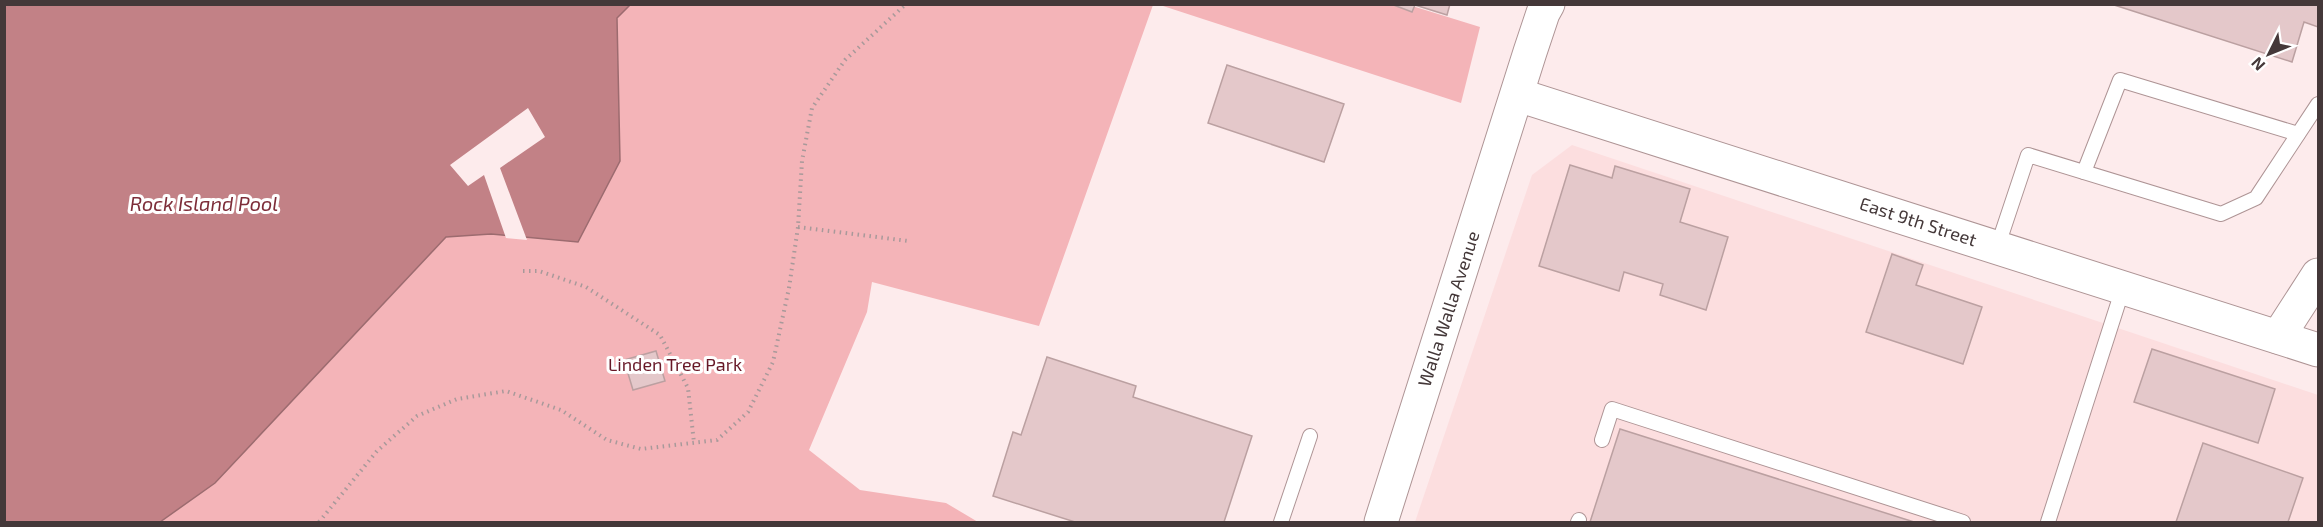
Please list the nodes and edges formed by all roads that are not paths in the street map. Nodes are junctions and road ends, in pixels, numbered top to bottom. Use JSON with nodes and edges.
{"nodes":[{"id":1,"x":1548,"y":4,"type":"edge"},
{"id":2,"x":1518,"y":95,"type":"junction"},
{"id":3,"x":2319,"y":104,"type":"edge"},
{"id":4,"x":2298,"y":134,"type":"junction"},
{"id":5,"x":2084,"y":172,"type":"junction"},
{"id":6,"x":1997,"y":248,"type":"junction"},
{"id":7,"x":2319,"y":274,"type":"edge"},
{"id":8,"x":2123,"y":288,"type":"junction"},
{"id":9,"x":2278,"y":337,"type":"junction"},
{"id":10,"x":2319,"y":350,"type":"edge"},
{"id":11,"x":1310,"y":436,"type":"dead end"},
{"id":12,"x":1602,"y":440,"type":"dead end"},
{"id":13,"x":1281,"y":522,"type":"edge"},
{"id":14,"x":1381,"y":522,"type":"edge"},
{"id":15,"x":1963,"y":522,"type":"edge"},
{"id":16,"x":2048,"y":522,"type":"edge"}],
"edges":[{"from":1,"to":2,"type":"street","name":"Walla Walla Avenue"},
{"from":2,"to":6,"type":"street","name":"East 9th Street"},
{"from":2,"to":14,"type":"street","name":"Walla Walla Avenue"},
{"from":3,"to":4,"type":"lane"},
{"from":4,"to":5,"type":"lane"},
{"from":4,"to":5,"type":"lane"},
{"from":5,"to":6,"type":"lane"},
{"from":6,"to":8,"type":"street","name":"East 9th Street"},
{"from":7,"to":9,"type":"street"},
{"from":8,"to":9,"type":"street","name":"East 9th Street"},
{"from":8,"to":16,"type":"lane"},
{"from":9,"to":10,"type":"street","name":"East 9th Street"},
{"from":11,"to":13,"type":"lane"},
{"from":12,"to":15,"type":"lane"}]}
